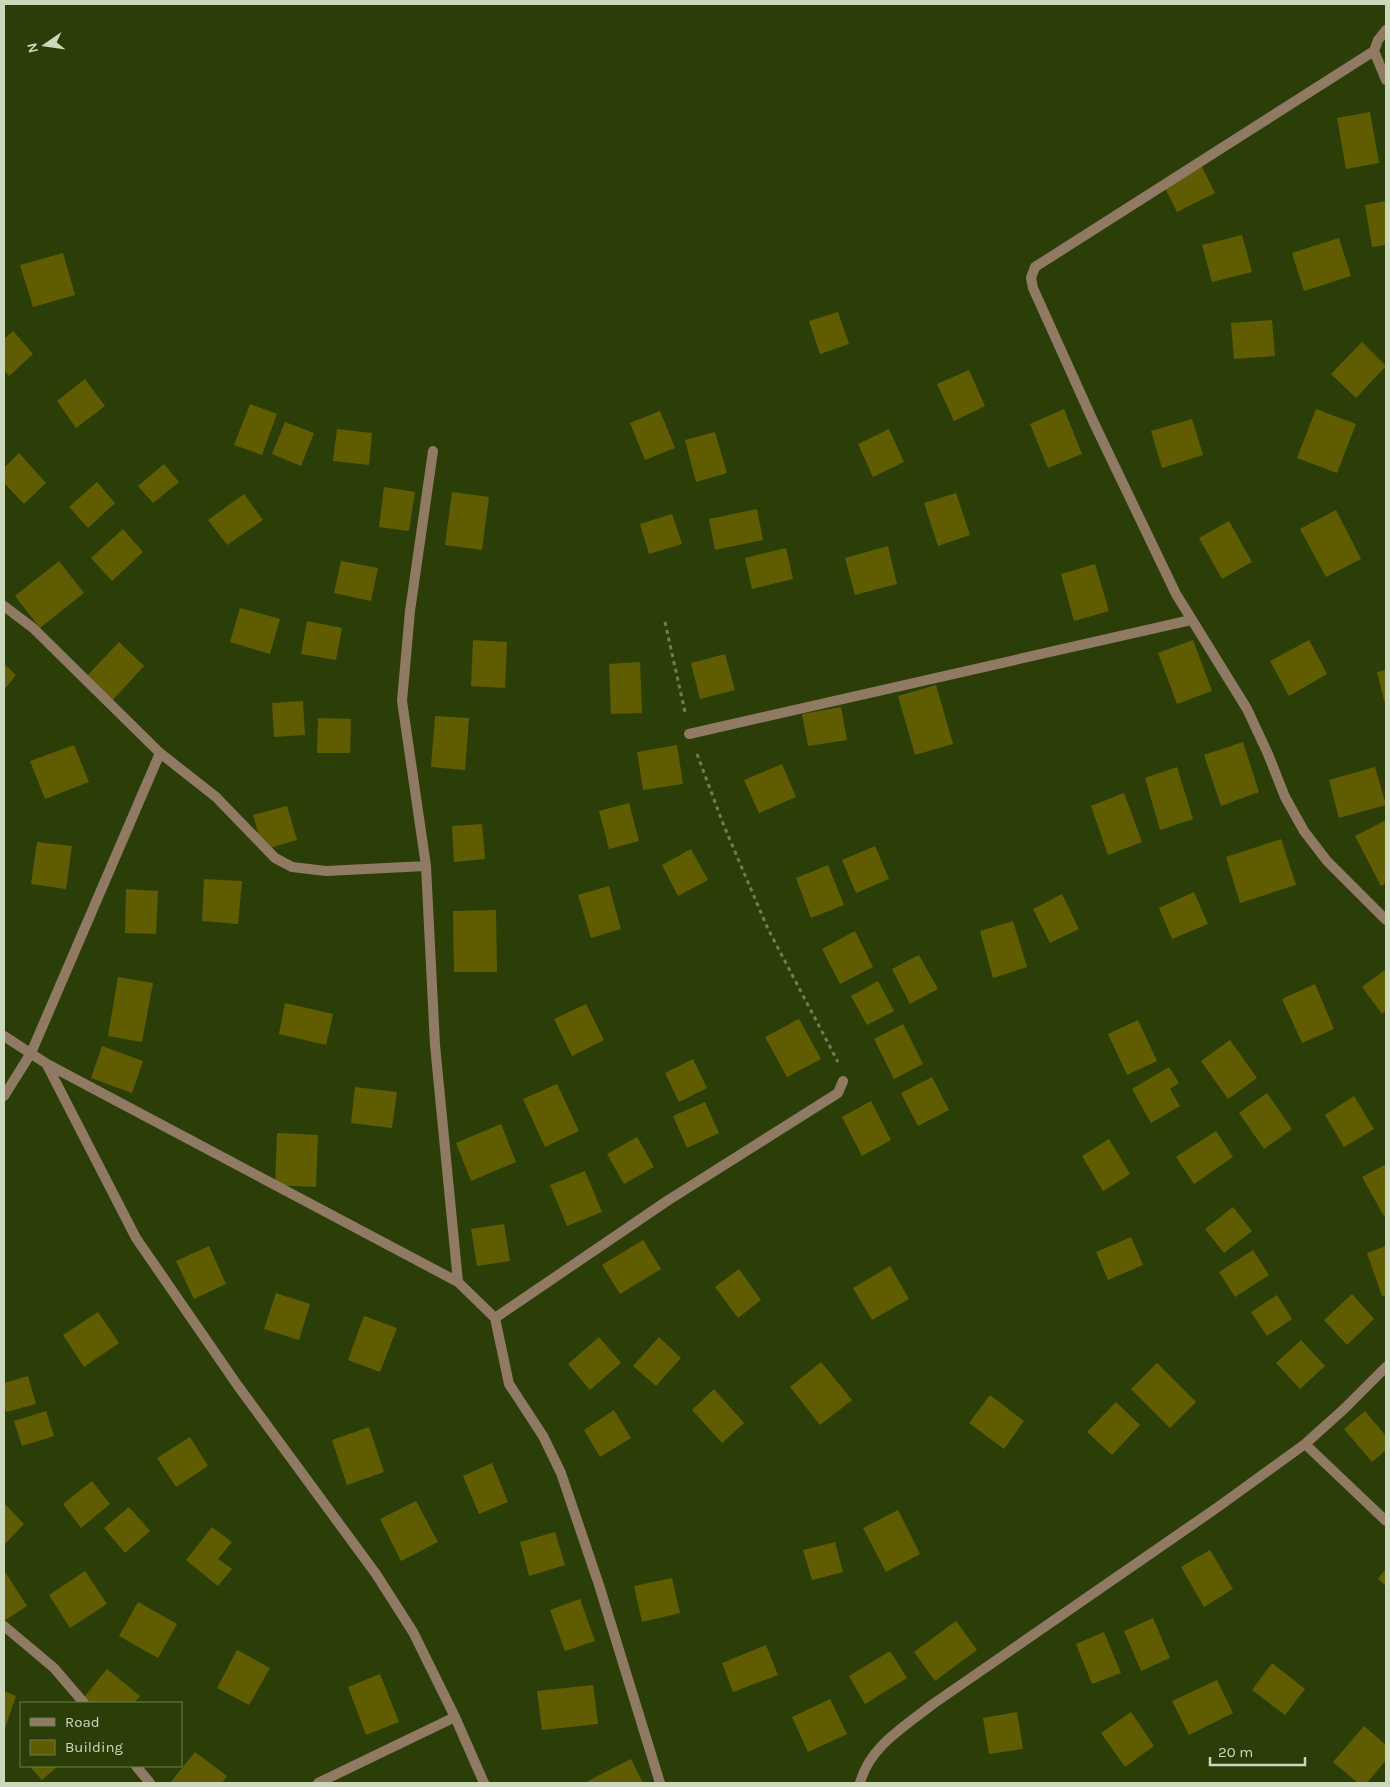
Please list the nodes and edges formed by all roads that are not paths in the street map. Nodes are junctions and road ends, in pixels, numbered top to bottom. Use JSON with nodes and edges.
{"nodes":[{"id":1,"x":1386,"y":30,"type":"edge"},
{"id":2,"x":1374,"y":51,"type":"junction"},
{"id":3,"x":1386,"y":80,"type":"edge"},
{"id":4,"x":433,"y":451,"type":"dead end"},
{"id":5,"x":4,"y":606,"type":"edge"},
{"id":6,"x":1191,"y":620,"type":"junction"},
{"id":7,"x":689,"y":734,"type":"road end"},
{"id":8,"x":160,"y":753,"type":"junction"},
{"id":9,"x":426,"y":866,"type":"junction"},
{"id":10,"x":1386,"y":920,"type":"edge"},
{"id":11,"x":4,"y":1036,"type":"edge"},
{"id":12,"x":31,"y":1053,"type":"junction"},
{"id":13,"x":47,"y":1064,"type":"junction"},
{"id":14,"x":844,"y":1081,"type":"road end"},
{"id":15,"x":4,"y":1096,"type":"edge"},
{"id":16,"x":458,"y":1282,"type":"junction"},
{"id":17,"x":495,"y":1318,"type":"junction"},
{"id":18,"x":1386,"y":1367,"type":"edge"},
{"id":19,"x":1305,"y":1444,"type":"junction"},
{"id":20,"x":1386,"y":1521,"type":"edge"},
{"id":21,"x":4,"y":1626,"type":"edge"},
{"id":22,"x":83,"y":1702,"type":"edge"},
{"id":23,"x":454,"y":1717,"type":"junction"},
{"id":24,"x":137,"y":1767,"type":"edge"},
{"id":25,"x":150,"y":1783,"type":"edge"},
{"id":26,"x":318,"y":1783,"type":"edge"},
{"id":27,"x":484,"y":1783,"type":"edge"},
{"id":28,"x":660,"y":1783,"type":"edge"},
{"id":29,"x":860,"y":1783,"type":"edge"}],
"edges":[{"from":1,"to":2,"type":"street"},
{"from":2,"to":3,"type":"street"},
{"from":2,"to":6,"type":"street"},
{"from":4,"to":9,"type":"street"},
{"from":5,"to":8,"type":"street"},
{"from":6,"to":7,"type":"street"},
{"from":6,"to":10,"type":"street"},
{"from":8,"to":9,"type":"street"},
{"from":8,"to":12,"type":"street"},
{"from":9,"to":16,"type":"street"},
{"from":11,"to":12,"type":"street"},
{"from":12,"to":13,"type":"street"},
{"from":12,"to":15,"type":"street"},
{"from":13,"to":16,"type":"street"},
{"from":13,"to":23,"type":"street"},
{"from":14,"to":17,"type":"street"},
{"from":16,"to":17,"type":"street"},
{"from":17,"to":28,"type":"street"},
{"from":18,"to":19,"type":"street"},
{"from":19,"to":20,"type":"street"},
{"from":19,"to":29,"type":"street"},
{"from":21,"to":22,"type":"street"},
{"from":23,"to":26,"type":"street"},
{"from":23,"to":27,"type":"street"},
{"from":24,"to":25,"type":"street"}]}
